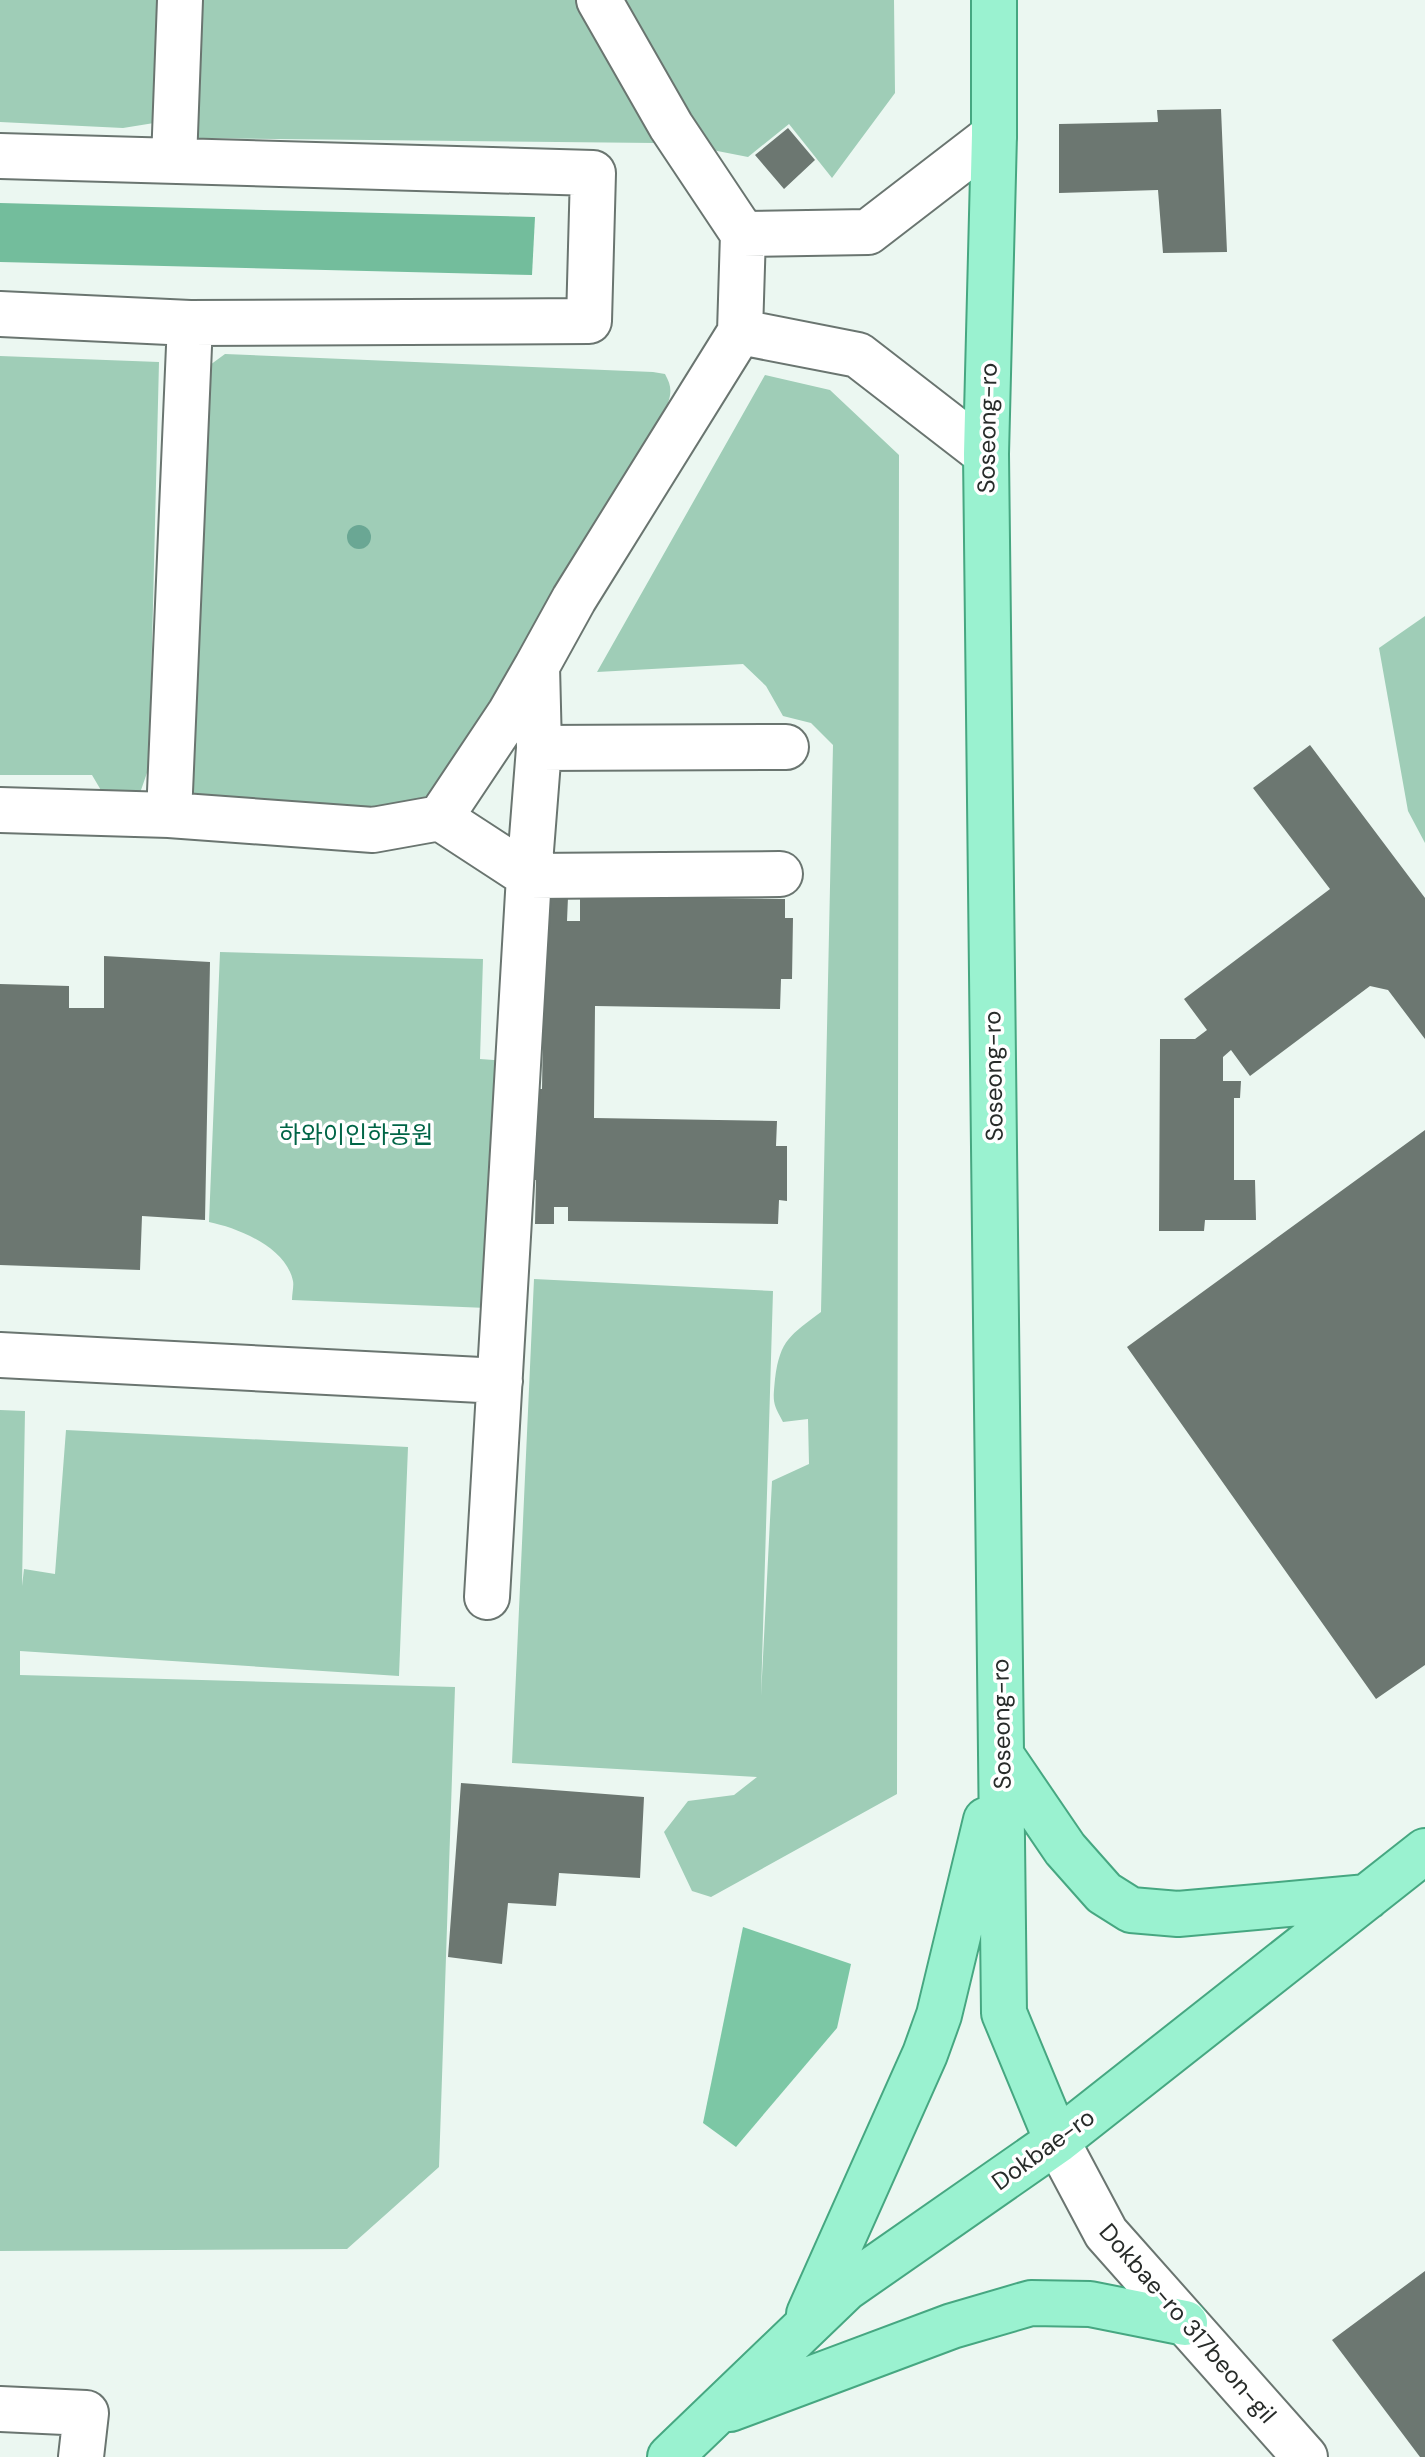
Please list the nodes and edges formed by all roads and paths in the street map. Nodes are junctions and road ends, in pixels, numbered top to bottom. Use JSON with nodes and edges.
{"nodes":[{"id":1,"x":180,"y":0,"type":"edge"},
{"id":2,"x":599,"y":0,"type":"edge"},
{"id":3,"x":994,"y":0,"type":"edge"},
{"id":4,"x":994,"y":135,"type":"junction"},
{"id":5,"x":0,"y":156,"type":"edge"},
{"id":6,"x":174,"y":161,"type":"junction"},
{"id":7,"x":743,"y":234,"type":"junction"},
{"id":8,"x":0,"y":314,"type":"edge"},
{"id":9,"x":190,"y":323,"type":"junction"},
{"id":10,"x":740,"y":332,"type":"junction"},
{"id":11,"x":986,"y":454,"type":"junction"},
{"id":12,"x":537,"y":666,"type":"junction"},
{"id":13,"x":786,"y":747,"type":"dead end"},
{"id":14,"x":539,"y":748,"type":"junction"},
{"id":15,"x":0,"y":810,"type":"edge"},
{"id":16,"x":169,"y":815,"type":"junction"},
{"id":17,"x":440,"y":818,"type":"junction"},
{"id":18,"x":780,"y":874,"type":"dead end"},
{"id":19,"x":529,"y":876,"type":"junction"},
{"id":20,"x":0,"y":1355,"type":"edge"},
{"id":21,"x":500,"y":1381,"type":"junction"},
{"id":22,"x":487,"y":1597,"type":"dead end"},
{"id":23,"x":1001,"y":1755,"type":"junction"},
{"id":24,"x":1425,"y":1851,"type":"edge"},
{"id":25,"x":1367,"y":1897,"type":"junction"},
{"id":26,"x":1057,"y":2141,"type":"junction"},
{"id":27,"x":1185,"y":2323,"type":"junction"},
{"id":28,"x":801,"y":2331,"type":"junction"},
{"id":29,"x":0,"y":2409,"type":"edge"},
{"id":30,"x":713,"y":2415,"type":"junction"},
{"id":31,"x":81,"y":2457,"type":"edge"},
{"id":32,"x":670,"y":2457,"type":"edge"},
{"id":33,"x":1305,"y":2457,"type":"edge"}],
"edges":[{"from":1,"to":6,"type":"street"},
{"from":2,"to":7,"type":"street"},
{"from":3,"to":4,"type":"main road","name":"Soseong-ro"},
{"from":4,"to":7,"type":"street"},
{"from":4,"to":11,"type":"main road","name":"Soseong-ro"},
{"from":5,"to":6,"type":"street"},
{"from":6,"to":9,"type":"street"},
{"from":7,"to":10,"type":"street"},
{"from":8,"to":9,"type":"street"},
{"from":9,"to":16,"type":"street"},
{"from":10,"to":11,"type":"street"},
{"from":10,"to":12,"type":"street"},
{"from":11,"to":23,"type":"main road","name":"Soseong-ro"},
{"from":12,"to":14,"type":"street"},
{"from":12,"to":17,"type":"street"},
{"from":13,"to":14,"type":"street"},
{"from":14,"to":19,"type":"street"},
{"from":15,"to":16,"type":"street"},
{"from":16,"to":17,"type":"street"},
{"from":17,"to":19,"type":"street"},
{"from":18,"to":19,"type":"street"},
{"from":19,"to":21,"type":"street"},
{"from":20,"to":21,"type":"street"},
{"from":21,"to":22,"type":"street"},
{"from":23,"to":25,"type":"main road"},
{"from":23,"to":26,"type":"main road","name":"Soseong-ro"},
{"from":23,"to":28,"type":"main road"},
{"from":24,"to":25,"type":"main road","name":"Dokbae-ro"},
{"from":25,"to":26,"type":"main road","name":"Dokbae-ro"},
{"from":26,"to":27,"type":"street","name":"Dokbae-ro 317beon-gil"},
{"from":26,"to":28,"type":"main road","name":"Dokbae-ro"},
{"from":27,"to":30,"type":"main road"},
{"from":27,"to":33,"type":"street","name":"Dokbae-ro 317beon-gil"},
{"from":28,"to":30,"type":"main road","name":"Dokbae-ro"},
{"from":29,"to":31,"type":"street"},
{"from":30,"to":32,"type":"main road","name":"Dokbae-ro"}]}
